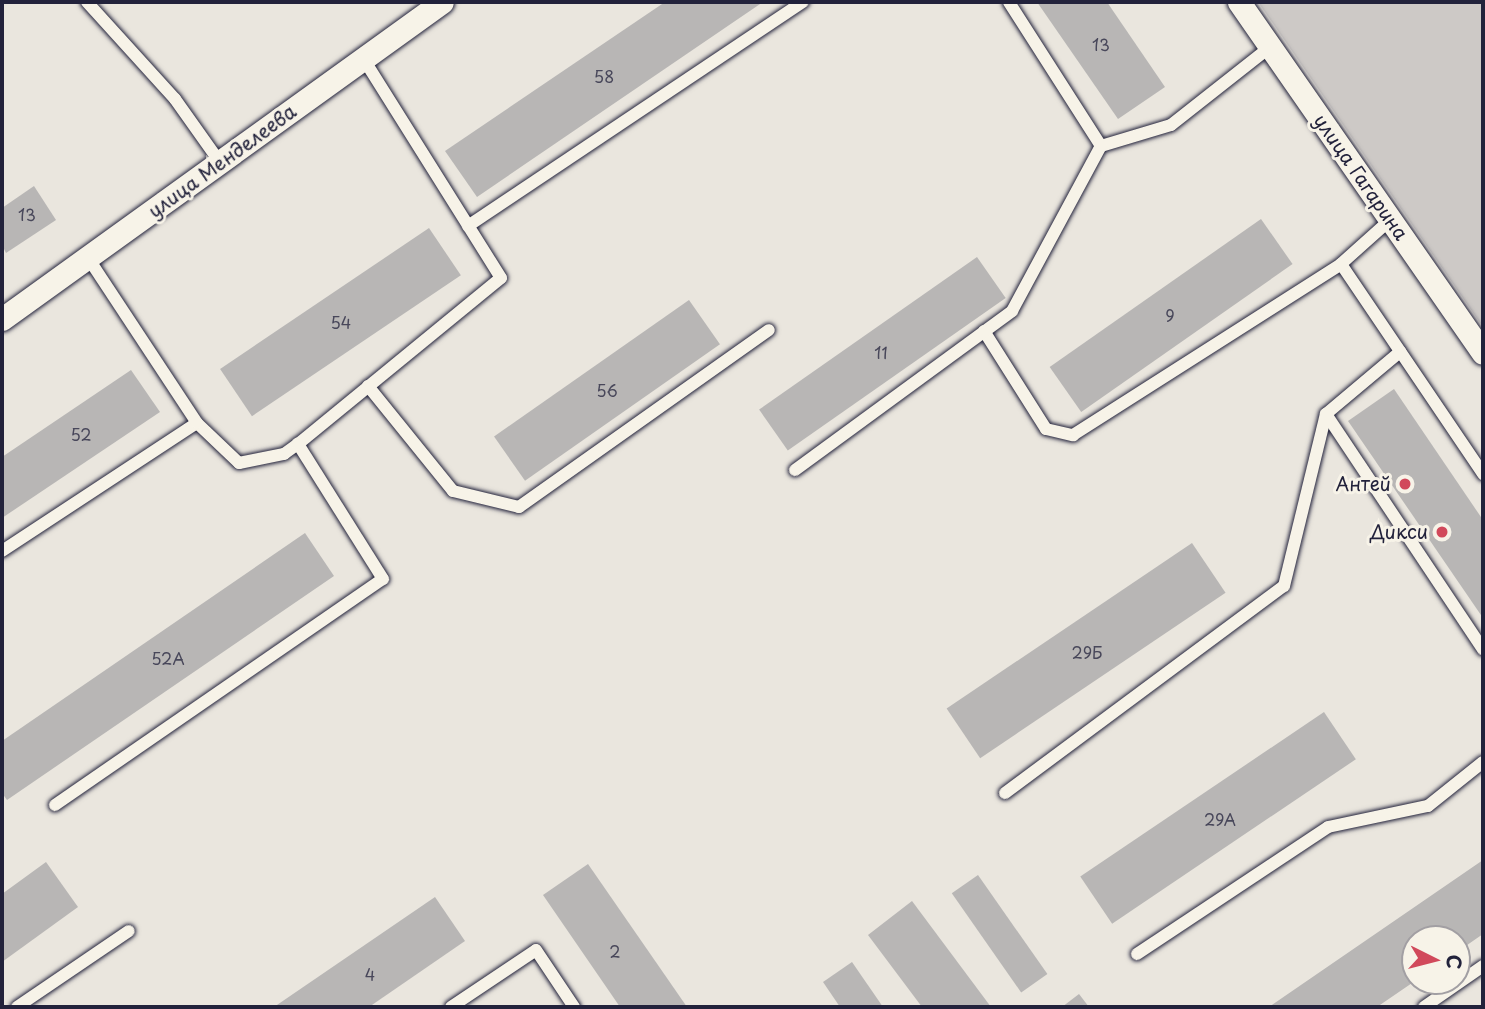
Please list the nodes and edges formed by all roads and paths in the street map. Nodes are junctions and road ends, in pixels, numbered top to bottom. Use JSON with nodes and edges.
{"nodes":[{"id":1,"x":87,"y":2,"type":"edge"},
{"id":2,"x":442,"y":2,"type":"edge"},
{"id":3,"x":803,"y":2,"type":"edge"},
{"id":4,"x":1009,"y":2,"type":"edge"},
{"id":5,"x":1239,"y":2,"type":"edge"},
{"id":6,"x":1270,"y":47,"type":"junction"},
{"id":7,"x":364,"y":60,"type":"junction"},
{"id":8,"x":1101,"y":146,"type":"junction"},
{"id":9,"x":219,"y":161,"type":"junction"},
{"id":10,"x":1390,"y":220,"type":"junction"},
{"id":11,"x":468,"y":226,"type":"junction"},
{"id":12,"x":88,"y":258,"type":"junction"},
{"id":13,"x":1341,"y":264,"type":"junction"},
{"id":14,"x":2,"y":319,"type":"edge"},
{"id":15,"x":769,"y":330,"type":"dead end"},
{"id":16,"x":984,"y":331,"type":"junction"},
{"id":17,"x":1400,"y":352,"type":"junction"},
{"id":18,"x":1483,"y":353,"type":"edge"},
{"id":19,"x":368,"y":386,"type":"junction"},
{"id":20,"x":1326,"y":414,"type":"junction"},
{"id":21,"x":197,"y":423,"type":"junction"},
{"id":22,"x":298,"y":444,"type":"junction"},
{"id":23,"x":795,"y":470,"type":"dead end"},
{"id":24,"x":1483,"y":474,"type":"edge"},
{"id":25,"x":2,"y":551,"type":"edge"},
{"id":26,"x":1483,"y":649,"type":"edge"},
{"id":27,"x":1483,"y":762,"type":"edge"},
{"id":28,"x":1005,"y":793,"type":"dead end"},
{"id":29,"x":55,"y":805,"type":"dead end"},
{"id":30,"x":129,"y":931,"type":"dead end"},
{"id":31,"x":1137,"y":954,"type":"dead end"},
{"id":32,"x":1483,"y":966,"type":"edge"},
{"id":33,"x":17,"y":1007,"type":"edge"},
{"id":34,"x":451,"y":1007,"type":"edge"},
{"id":35,"x":575,"y":1007,"type":"edge"},
{"id":36,"x":1424,"y":1007,"type":"edge"}],
"edges":[{"from":1,"to":9,"type":"lane"},
{"from":2,"to":7,"type":"street","name":"улица Менделеева"},
{"from":3,"to":11,"type":"lane"},
{"from":4,"to":8,"type":"lane"},
{"from":5,"to":6,"type":"street","name":"улица Гагарина"},
{"from":6,"to":8,"type":"lane"},
{"from":6,"to":10,"type":"street","name":"улица Гагарина"},
{"from":7,"to":9,"type":"street","name":"улица Менделеева"},
{"from":7,"to":11,"type":"lane"},
{"from":8,"to":16,"type":"lane"},
{"from":9,"to":12,"type":"street","name":"улица Менделеева"},
{"from":10,"to":13,"type":"lane"},
{"from":10,"to":18,"type":"street","name":"улица Гагарина"},
{"from":11,"to":19,"type":"lane"},
{"from":12,"to":14,"type":"street","name":"улица Менделеева"},
{"from":12,"to":21,"type":"lane"},
{"from":13,"to":16,"type":"lane"},
{"from":13,"to":17,"type":"lane"},
{"from":15,"to":19,"type":"lane"},
{"from":16,"to":23,"type":"lane"},
{"from":17,"to":20,"type":"lane"},
{"from":17,"to":24,"type":"lane"},
{"from":19,"to":22,"type":"lane"},
{"from":20,"to":26,"type":"lane"},
{"from":20,"to":28,"type":"lane"},
{"from":21,"to":22,"type":"lane"},
{"from":21,"to":25,"type":"lane"},
{"from":22,"to":29,"type":"lane"},
{"from":27,"to":31,"type":"lane"},
{"from":30,"to":33,"type":"lane"},
{"from":32,"to":36,"type":"lane"},
{"from":34,"to":35,"type":"lane"}]}
